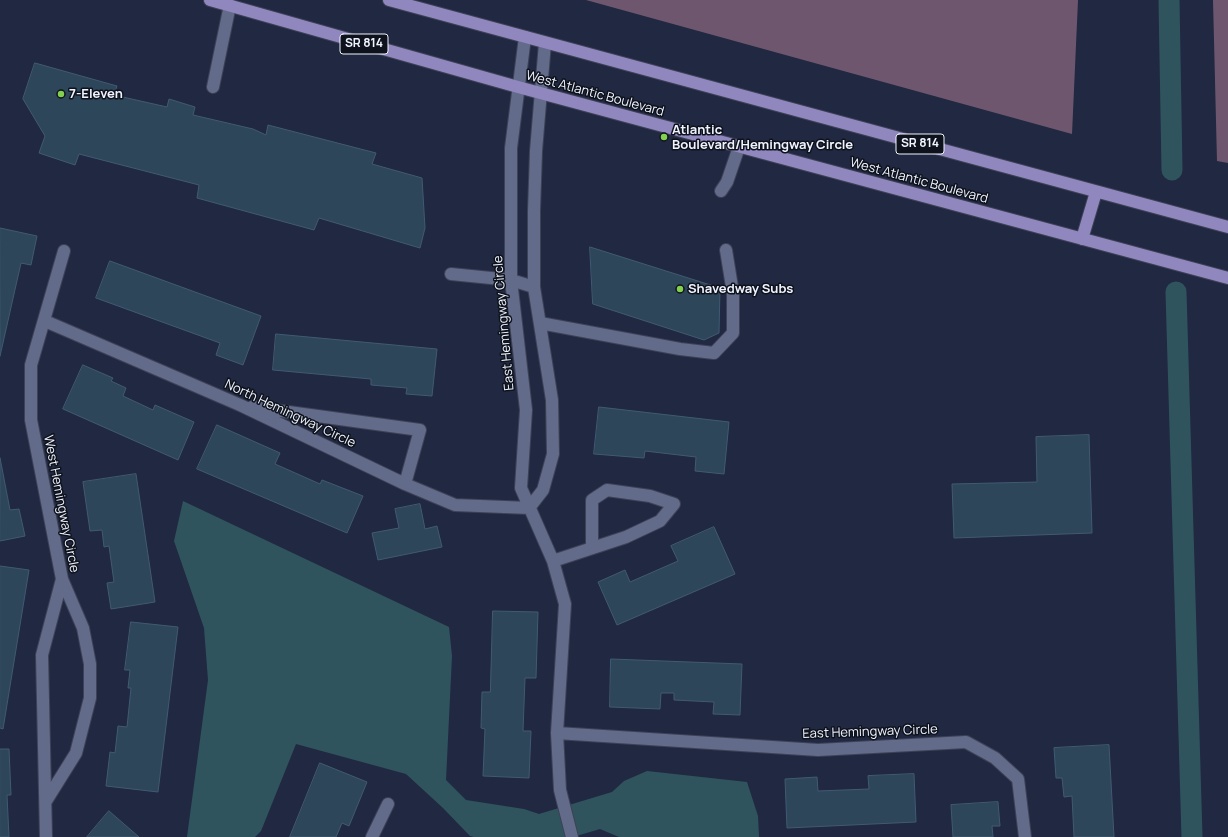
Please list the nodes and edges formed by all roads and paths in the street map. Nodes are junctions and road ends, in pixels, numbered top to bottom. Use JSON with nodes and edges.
{"nodes":[{"id":1,"x":210,"y":0,"type":"edge"},
{"id":2,"x":389,"y":0,"type":"edge"},
{"id":3,"x":230,"y":5,"type":"junction"},
{"id":4,"x":524,"y":37,"type":"junction"},
{"id":5,"x":545,"y":43,"type":"junction"},
{"id":6,"x":213,"y":87,"type":"dead end"},
{"id":7,"x":518,"y":88,"type":"junction"},
{"id":8,"x":541,"y":93,"type":"junction"},
{"id":9,"x":739,"y":147,"type":"junction"},
{"id":10,"x":721,"y":191,"type":"dead end"},
{"id":11,"x":1096,"y":192,"type":"junction"},
{"id":12,"x":1228,"y":227,"type":"edge"},
{"id":13,"x":1082,"y":239,"type":"junction"},
{"id":14,"x":726,"y":250,"type":"dead end"},
{"id":15,"x":64,"y":251,"type":"dead end"},
{"id":16,"x":451,"y":274,"type":"dead end"},
{"id":17,"x":1228,"y":278,"type":"edge"},
{"id":18,"x":512,"y":280,"type":"junction"},
{"id":19,"x":534,"y":287,"type":"junction"},
{"id":20,"x":45,"y":321,"type":"junction"},
{"id":21,"x":540,"y":323,"type":"junction"},
{"id":22,"x":240,"y":405,"type":"junction"},
{"id":23,"x":405,"y":484,"type":"junction"},
{"id":24,"x":529,"y":508,"type":"junction"},
{"id":25,"x":592,"y":548,"type":"junction"},
{"id":26,"x":553,"y":561,"type":"junction"},
{"id":27,"x":62,"y":579,"type":"junction"},
{"id":28,"x":557,"y":733,"type":"junction"},
{"id":29,"x":45,"y":801,"type":"junction"},
{"id":30,"x":388,"y":804,"type":"dead end"},
{"id":31,"x":46,"y":837,"type":"edge"},
{"id":32,"x":372,"y":837,"type":"edge"},
{"id":33,"x":572,"y":837,"type":"edge"},
{"id":34,"x":1025,"y":837,"type":"edge"}],
"edges":[{"from":1,"to":3,"type":"main road","name":"West Atlantic Boulevard","number":"SR 814"},
{"from":2,"to":4,"type":"main road","number":"SR 814"},
{"from":3,"to":6,"type":"street"},
{"from":3,"to":7,"type":"main road","name":"West Atlantic Boulevard","number":"SR 814"},
{"from":4,"to":5,"type":"main road","number":"SR 814"},
{"from":4,"to":7,"type":"street","name":"East Hemingway Circle"},
{"from":5,"to":8,"type":"street"},
{"from":5,"to":11,"type":"main road","number":"SR 814"},
{"from":7,"to":8,"type":"main road","name":"West Atlantic Boulevard","number":"SR 814"},
{"from":7,"to":18,"type":"street","name":"East Hemingway Circle"},
{"from":8,"to":9,"type":"main road","name":"West Atlantic Boulevard","number":"SR 814"},
{"from":8,"to":19,"type":"street"},
{"from":9,"to":10,"type":"street"},
{"from":9,"to":13,"type":"main road","name":"West Atlantic Boulevard","number":"SR 814"},
{"from":11,"to":12,"type":"main road","number":"SR 814"},
{"from":11,"to":13,"type":"main road"},
{"from":13,"to":17,"type":"main road","name":"West Atlantic Boulevard","number":"SR 814"},
{"from":14,"to":21,"type":"street"},
{"from":15,"to":20,"type":"street","name":"West Hemingway Circle"},
{"from":16,"to":18,"type":"street"},
{"from":18,"to":19,"type":"street"},
{"from":18,"to":24,"type":"street","name":"East Hemingway Circle"},
{"from":19,"to":21,"type":"street"},
{"from":20,"to":22,"type":"street","name":"North Hemingway Circle"},
{"from":20,"to":27,"type":"street","name":"West Hemingway Circle"},
{"from":21,"to":24,"type":"street"},
{"from":22,"to":23,"type":"street","name":"North Hemingway Circle"},
{"from":22,"to":23,"type":"street"},
{"from":23,"to":24,"type":"street","name":"North Hemingway Circle"},
{"from":24,"to":26,"type":"street","name":"East Hemingway Circle"},
{"from":25,"to":25,"type":"street"},
{"from":25,"to":26,"type":"street"},
{"from":26,"to":28,"type":"street","name":"East Hemingway Circle"},
{"from":27,"to":29,"type":"street","name":"West Hemingway Circle"},
{"from":27,"to":29,"type":"street"},
{"from":28,"to":33,"type":"street","name":"East Hemingway Circle"},
{"from":28,"to":34,"type":"street","name":"East Hemingway Circle"},
{"from":29,"to":31,"type":"street","name":"West Hemingway Circle"},
{"from":30,"to":32,"type":"street"}]}
